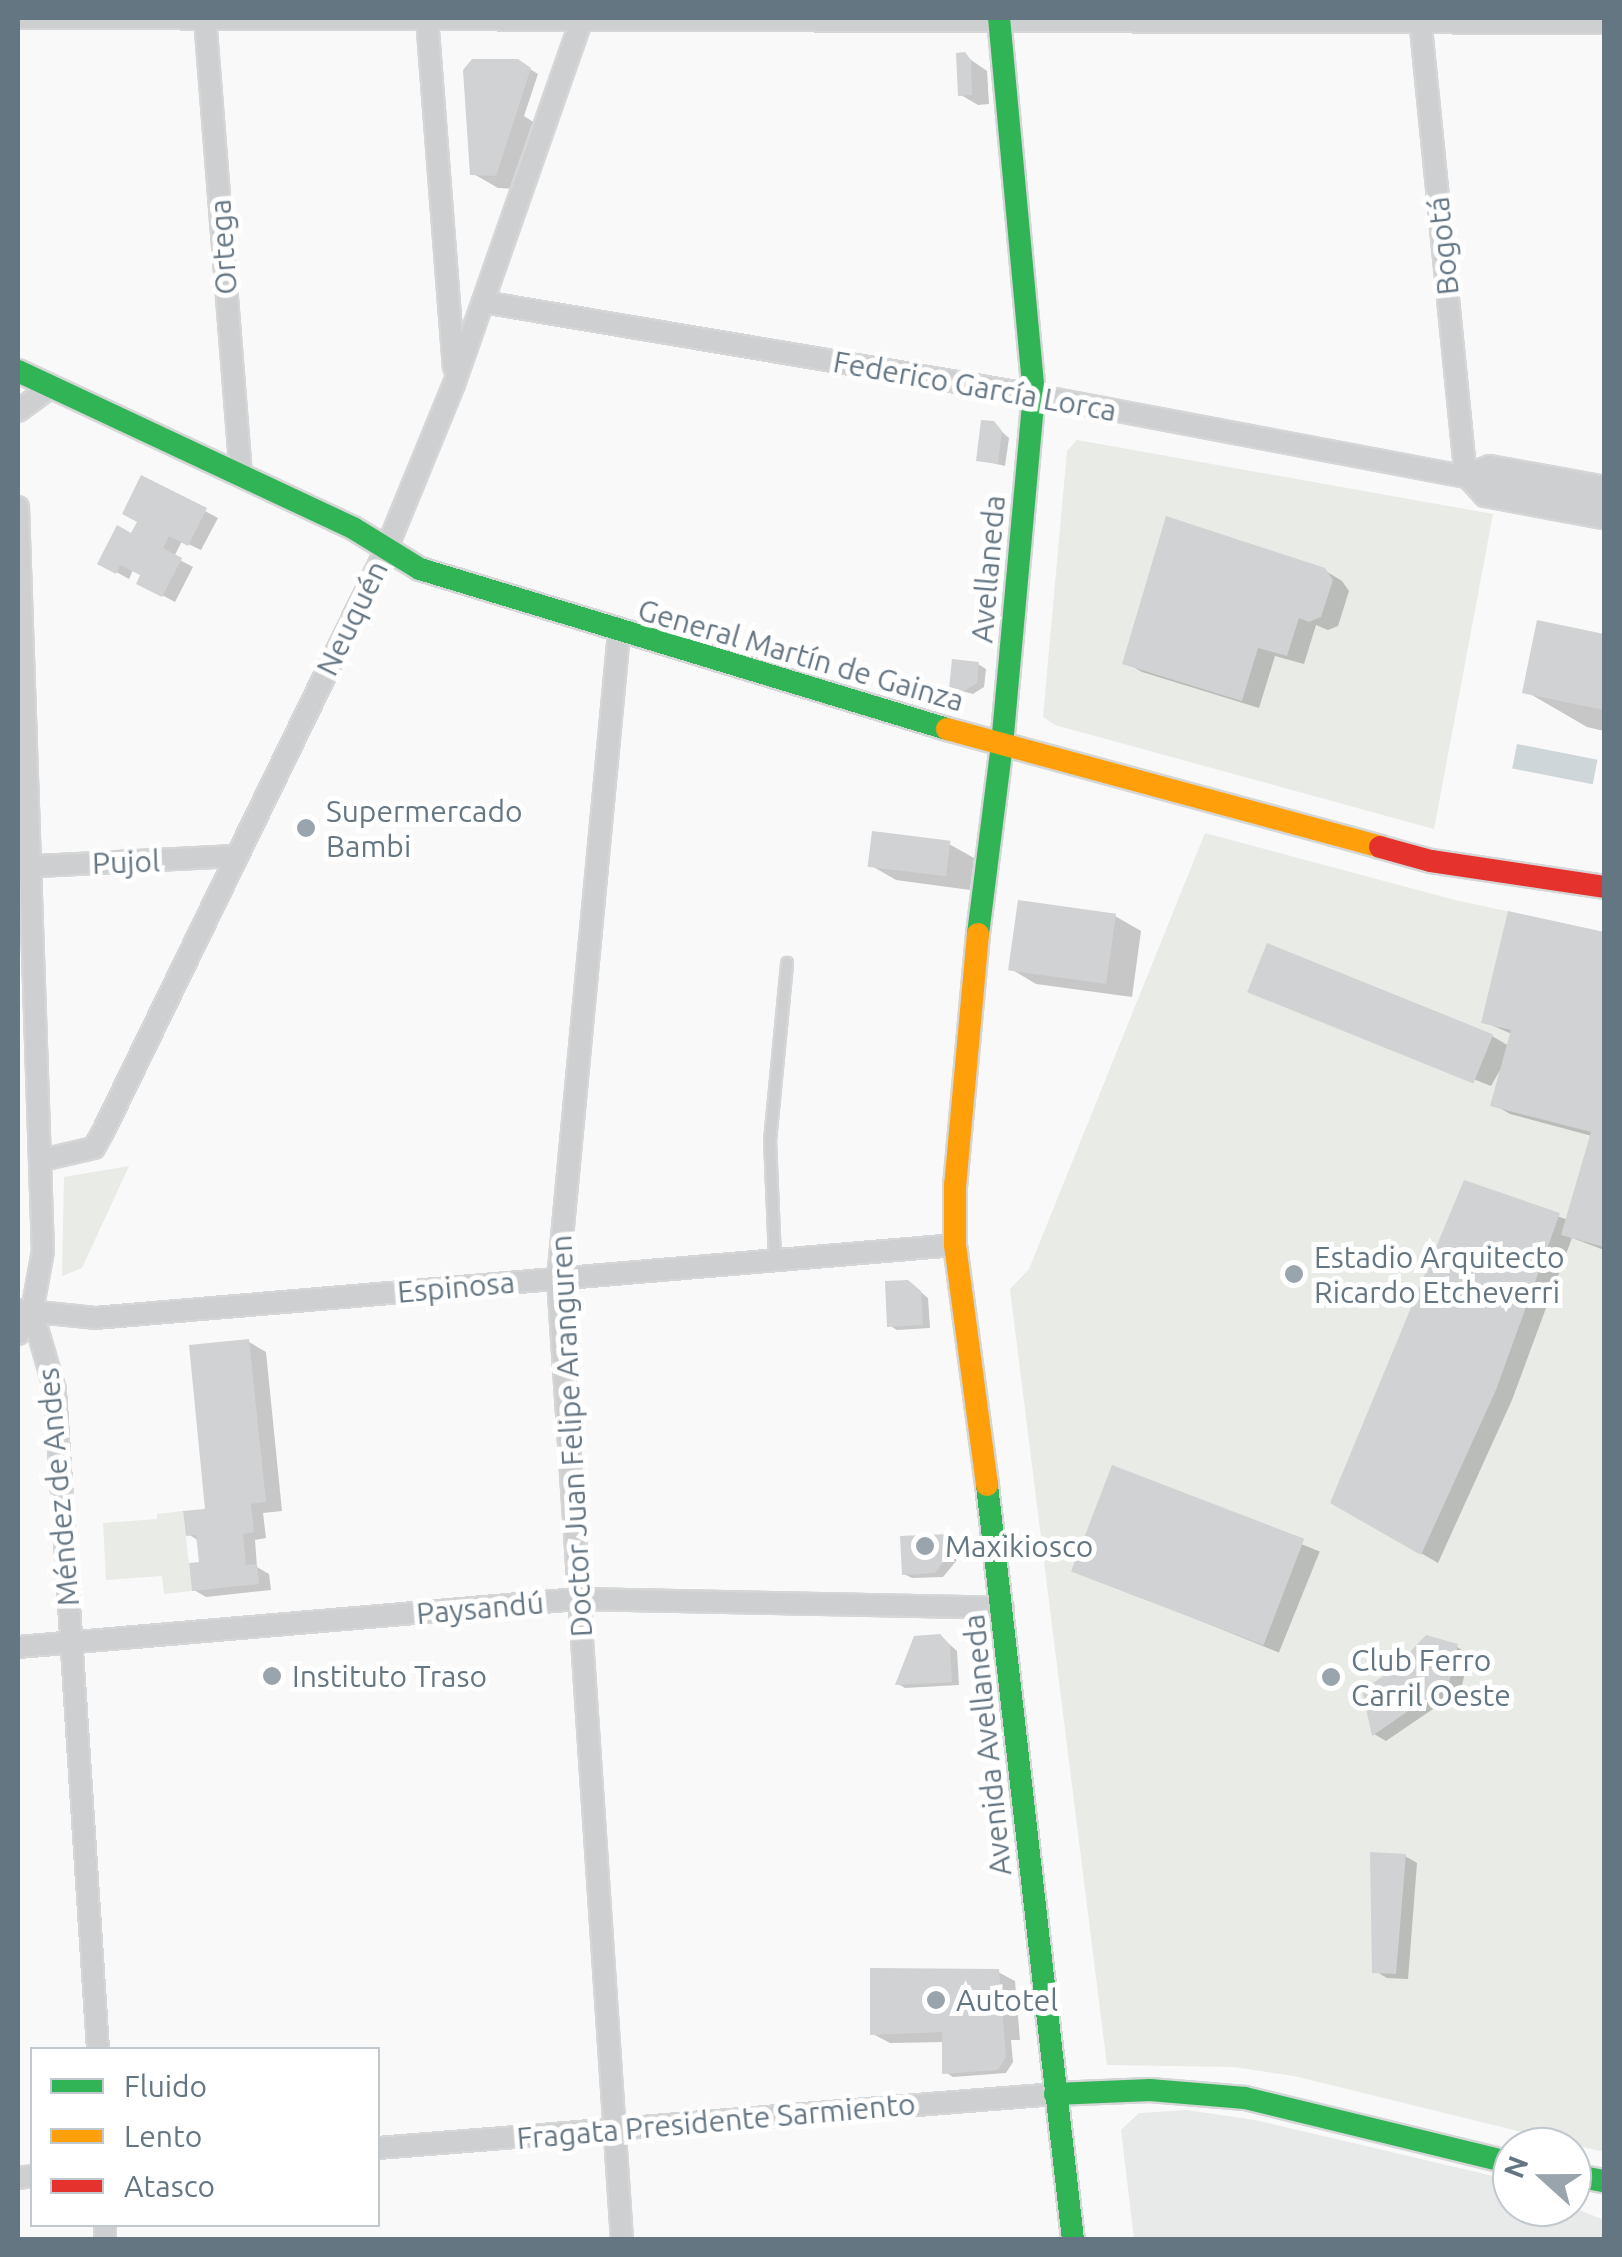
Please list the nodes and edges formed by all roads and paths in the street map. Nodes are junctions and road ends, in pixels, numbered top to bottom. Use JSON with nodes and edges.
{"nodes":[{"id":1,"x":18,"y":18,"type":"edge"},
{"id":2,"x":999,"y":18,"type":"edge"},
{"id":3,"x":581,"y":19,"type":"edge"},
{"id":4,"x":205,"y":20,"type":"edge"},
{"id":5,"x":428,"y":20,"type":"edge"},
{"id":6,"x":1420,"y":21,"type":"edge"},
{"id":7,"x":1604,"y":23,"type":"edge"},
{"id":8,"x":483,"y":302,"type":"junction"},
{"id":9,"x":18,"y":372,"type":"edge"},
{"id":10,"x":454,"y":384,"type":"junction"},
{"id":11,"x":51,"y":387,"type":"junction"},
{"id":12,"x":1034,"y":396,"type":"junction"},
{"id":13,"x":18,"y":411,"type":"edge"},
{"id":14,"x":1466,"y":475,"type":"junction"},
{"id":15,"x":241,"y":476,"type":"junction"},
{"id":16,"x":1604,"y":487,"type":"edge"},
{"id":17,"x":1604,"y":503,"type":"edge"},
{"id":18,"x":18,"y":507,"type":"edge"},
{"id":19,"x":1604,"y":518,"type":"edge"},
{"id":20,"x":386,"y":550,"type":"junction"},
{"id":21,"x":619,"y":634,"type":"junction"},
{"id":22,"x":1002,"y":745,"type":"junction"},
{"id":23,"x":234,"y":856,"type":"junction"},
{"id":24,"x":25,"y":866,"type":"edge"},
{"id":25,"x":1604,"y":887,"type":"edge"},
{"id":26,"x":787,"y":963,"type":"dead end"},
{"id":27,"x":42,"y":1160,"type":"junction"},
{"id":28,"x":955,"y":1246,"type":"junction"},
{"id":29,"x":775,"y":1259,"type":"junction"},
{"id":30,"x":558,"y":1278,"type":"junction"},
{"id":31,"x":25,"y":1310,"type":"edge"},
{"id":32,"x":18,"y":1334,"type":"edge"},
{"id":33,"x":578,"y":1599,"type":"junction"},
{"id":34,"x":1003,"y":1608,"type":"junction"},
{"id":35,"x":72,"y":1642,"type":"junction"},
{"id":36,"x":18,"y":1647,"type":"edge"},
{"id":37,"x":98,"y":2047,"type":"edge"},
{"id":38,"x":1055,"y":2094,"type":"junction"},
{"id":39,"x":615,"y":2129,"type":"junction"},
{"id":40,"x":380,"y":2148,"type":"edge"},
{"id":41,"x":1492,"y":2158,"type":"edge"},
{"id":42,"x":622,"y":2240,"type":"edge"},
{"id":43,"x":1073,"y":2240,"type":"edge"}],
"edges":[{"from":1,"to":4,"type":"street"},
{"from":2,"to":3,"type":"street"},
{"from":2,"to":6,"type":"street"},
{"from":2,"to":12,"type":"street","name":"Avellaneda"},
{"from":3,"to":5,"type":"street"},
{"from":3,"to":8,"type":"street","name":"Neuquén"},
{"from":4,"to":5,"type":"street"},
{"from":4,"to":15,"type":"street","name":"Ortega"},
{"from":5,"to":10,"type":"street"},
{"from":6,"to":7,"type":"street"},
{"from":6,"to":14,"type":"street","name":"Bogotá"},
{"from":8,"to":10,"type":"street","name":"Neuquén"},
{"from":8,"to":12,"type":"street","name":"Federico García Lorca"},
{"from":9,"to":11,"type":"street","name":"General Martín de Gainza"},
{"from":10,"to":20,"type":"street","name":"Neuquén"},
{"from":11,"to":13,"type":"street"},
{"from":11,"to":15,"type":"street","name":"General Martín de Gainza"},
{"from":12,"to":14,"type":"street","name":"Federico García Lorca"},
{"from":12,"to":22,"type":"street","name":"Avellaneda"},
{"from":14,"to":16,"type":"street","name":"Federico García Lorca"},
{"from":14,"to":17,"type":"street","name":"Federico García Lorca"},
{"from":14,"to":19,"type":"street","name":"Federico García Lorca"},
{"from":15,"to":20,"type":"street","name":"General Martín de Gainza"},
{"from":18,"to":24,"type":"street","name":"Méndez de Andes"},
{"from":20,"to":21,"type":"street","name":"General Martín de Gainza"},
{"from":20,"to":23,"type":"street","name":"Neuquén"},
{"from":21,"to":22,"type":"street","name":"General Martín de Gainza"},
{"from":21,"to":30,"type":"street","name":"Doctor Juan Felipe Aranguren"},
{"from":22,"to":25,"type":"street","name":"General Martín de Gainza"},
{"from":22,"to":28,"type":"street","name":"Avellaneda"},
{"from":23,"to":24,"type":"street","name":"Pujol"},
{"from":23,"to":27,"type":"street","name":"Neuquén"},
{"from":24,"to":27,"type":"street","name":"Méndez de Andes"},
{"from":26,"to":29,"type":"lane"},
{"from":27,"to":31,"type":"street","name":"Méndez de Andes"},
{"from":28,"to":29,"type":"street","name":"Espinosa"},
{"from":28,"to":34,"type":"street","name":"Avenida Avellaneda"},
{"from":29,"to":30,"type":"street","name":"Espinosa"},
{"from":30,"to":31,"type":"street","name":"Espinosa"},
{"from":30,"to":33,"type":"street","name":"Doctor Juan Felipe Aranguren"},
{"from":31,"to":32,"type":"street"},
{"from":31,"to":35,"type":"street","name":"Méndez de Andes"},
{"from":33,"to":34,"type":"street","name":"Paysandú"},
{"from":33,"to":35,"type":"street","name":"Paysandú"},
{"from":33,"to":39,"type":"street","name":"Doctor Juan Felipe Aranguren"},
{"from":34,"to":38,"type":"street","name":"Avenida Avellaneda"},
{"from":35,"to":36,"type":"street","name":"Paysandú"},
{"from":35,"to":37,"type":"street","name":"Méndez de Andes"},
{"from":38,"to":39,"type":"street","name":"Fragata Presidente Sarmiento"},
{"from":38,"to":41,"type":"street"},
{"from":38,"to":43,"type":"street","name":"Avenida Avellaneda"},
{"from":39,"to":40,"type":"street","name":"Fragata Presidente Sarmiento"},
{"from":39,"to":42,"type":"street","name":"Doctor Juan Felipe Aranguren"}]}
